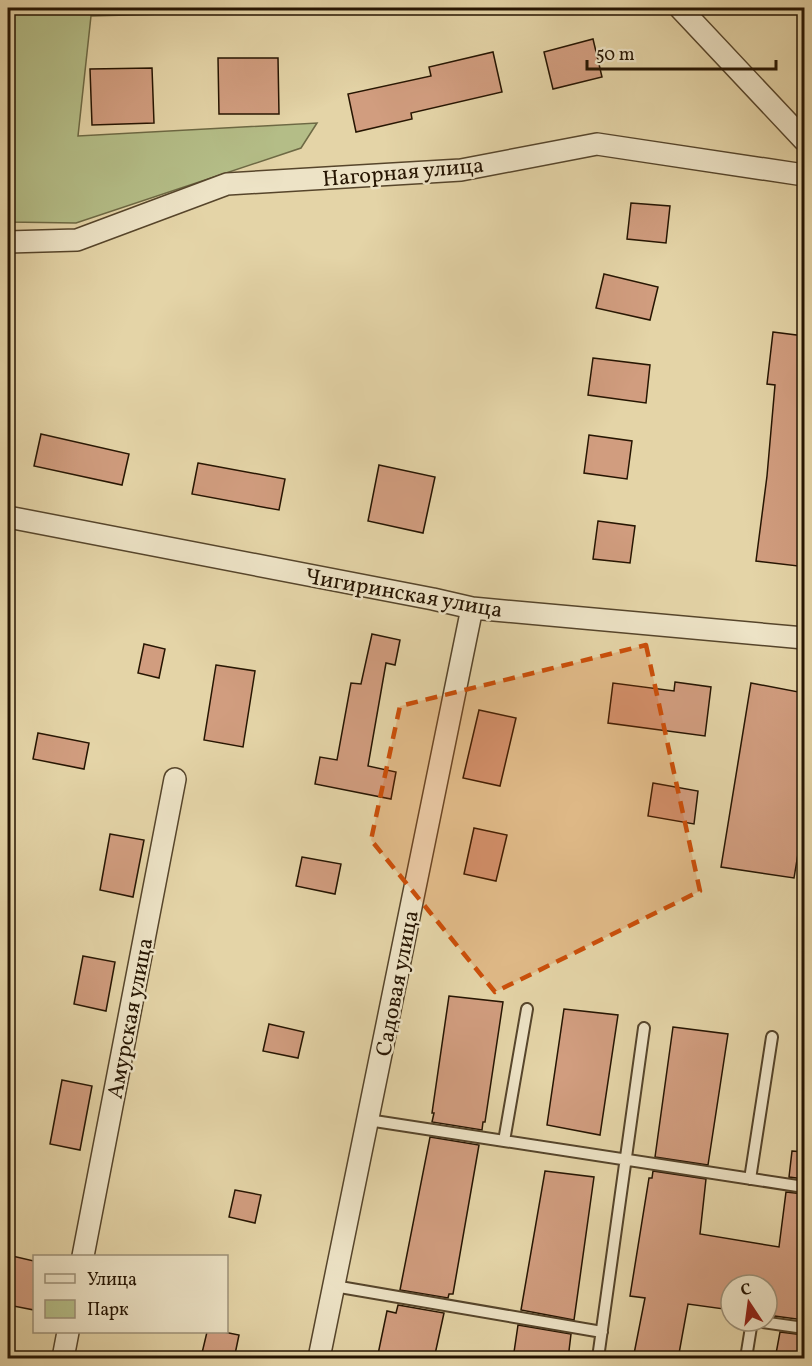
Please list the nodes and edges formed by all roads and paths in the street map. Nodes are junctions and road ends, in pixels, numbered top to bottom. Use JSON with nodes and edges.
{"nodes":[{"id":1,"x":680,"y":8,"type":"edge"},
{"id":2,"x":804,"y":140,"type":"edge"},
{"id":3,"x":804,"y":175,"type":"edge"},
{"id":4,"x":8,"y":242,"type":"edge"},
{"id":5,"x":8,"y":517,"type":"edge"},
{"id":6,"x":472,"y":608,"type":"junction"},
{"id":7,"x":804,"y":638,"type":"edge"},
{"id":8,"x":175,"y":779,"type":"dead end"},
{"id":9,"x":527,"y":1009,"type":"dead end"},
{"id":10,"x":644,"y":1028,"type":"dead end"},
{"id":11,"x":772,"y":1037,"type":"dead end"},
{"id":12,"x":368,"y":1120,"type":"junction"},
{"id":13,"x":504,"y":1141,"type":"junction"},
{"id":14,"x":626,"y":1159,"type":"junction"},
{"id":15,"x":750,"y":1179,"type":"junction"},
{"id":16,"x":804,"y":1187,"type":"edge"},
{"id":17,"x":83,"y":1255,"type":"edge"},
{"id":18,"x":334,"y":1286,"type":"junction"},
{"id":19,"x":779,"y":1324,"type":"edge"},
{"id":20,"x":804,"y":1328,"type":"edge"},
{"id":21,"x":602,"y":1332,"type":"junction"},
{"id":22,"x":68,"y":1333,"type":"edge"},
{"id":23,"x":751,"y":1333,"type":"edge"},
{"id":24,"x":63,"y":1359,"type":"edge"},
{"id":25,"x":320,"y":1359,"type":"edge"},
{"id":26,"x":598,"y":1359,"type":"edge"},
{"id":27,"x":746,"y":1359,"type":"edge"}],
"edges":[{"from":1,"to":2,"type":"street"},
{"from":3,"to":4,"type":"street","name":"Нагорная улица"},
{"from":5,"to":6,"type":"street","name":"Чигиринская улица"},
{"from":6,"to":7,"type":"street","name":"Чигиринская улица"},
{"from":6,"to":12,"type":"street","name":"Садовая улица"},
{"from":8,"to":17,"type":"street","name":"Амурская улица"},
{"from":9,"to":13,"type":"lane"},
{"from":10,"to":14,"type":"lane"},
{"from":11,"to":15,"type":"lane"},
{"from":12,"to":13,"type":"lane"},
{"from":12,"to":18,"type":"street","name":"Садовая улица"},
{"from":13,"to":14,"type":"lane"},
{"from":14,"to":15,"type":"lane"},
{"from":14,"to":21,"type":"lane"},
{"from":15,"to":16,"type":"lane"},
{"from":18,"to":21,"type":"lane"},
{"from":18,"to":25,"type":"street","name":"Садовая улица"},
{"from":19,"to":20,"type":"lane"},
{"from":21,"to":26,"type":"lane"},
{"from":22,"to":24,"type":"street"},
{"from":23,"to":27,"type":"lane"}]}
